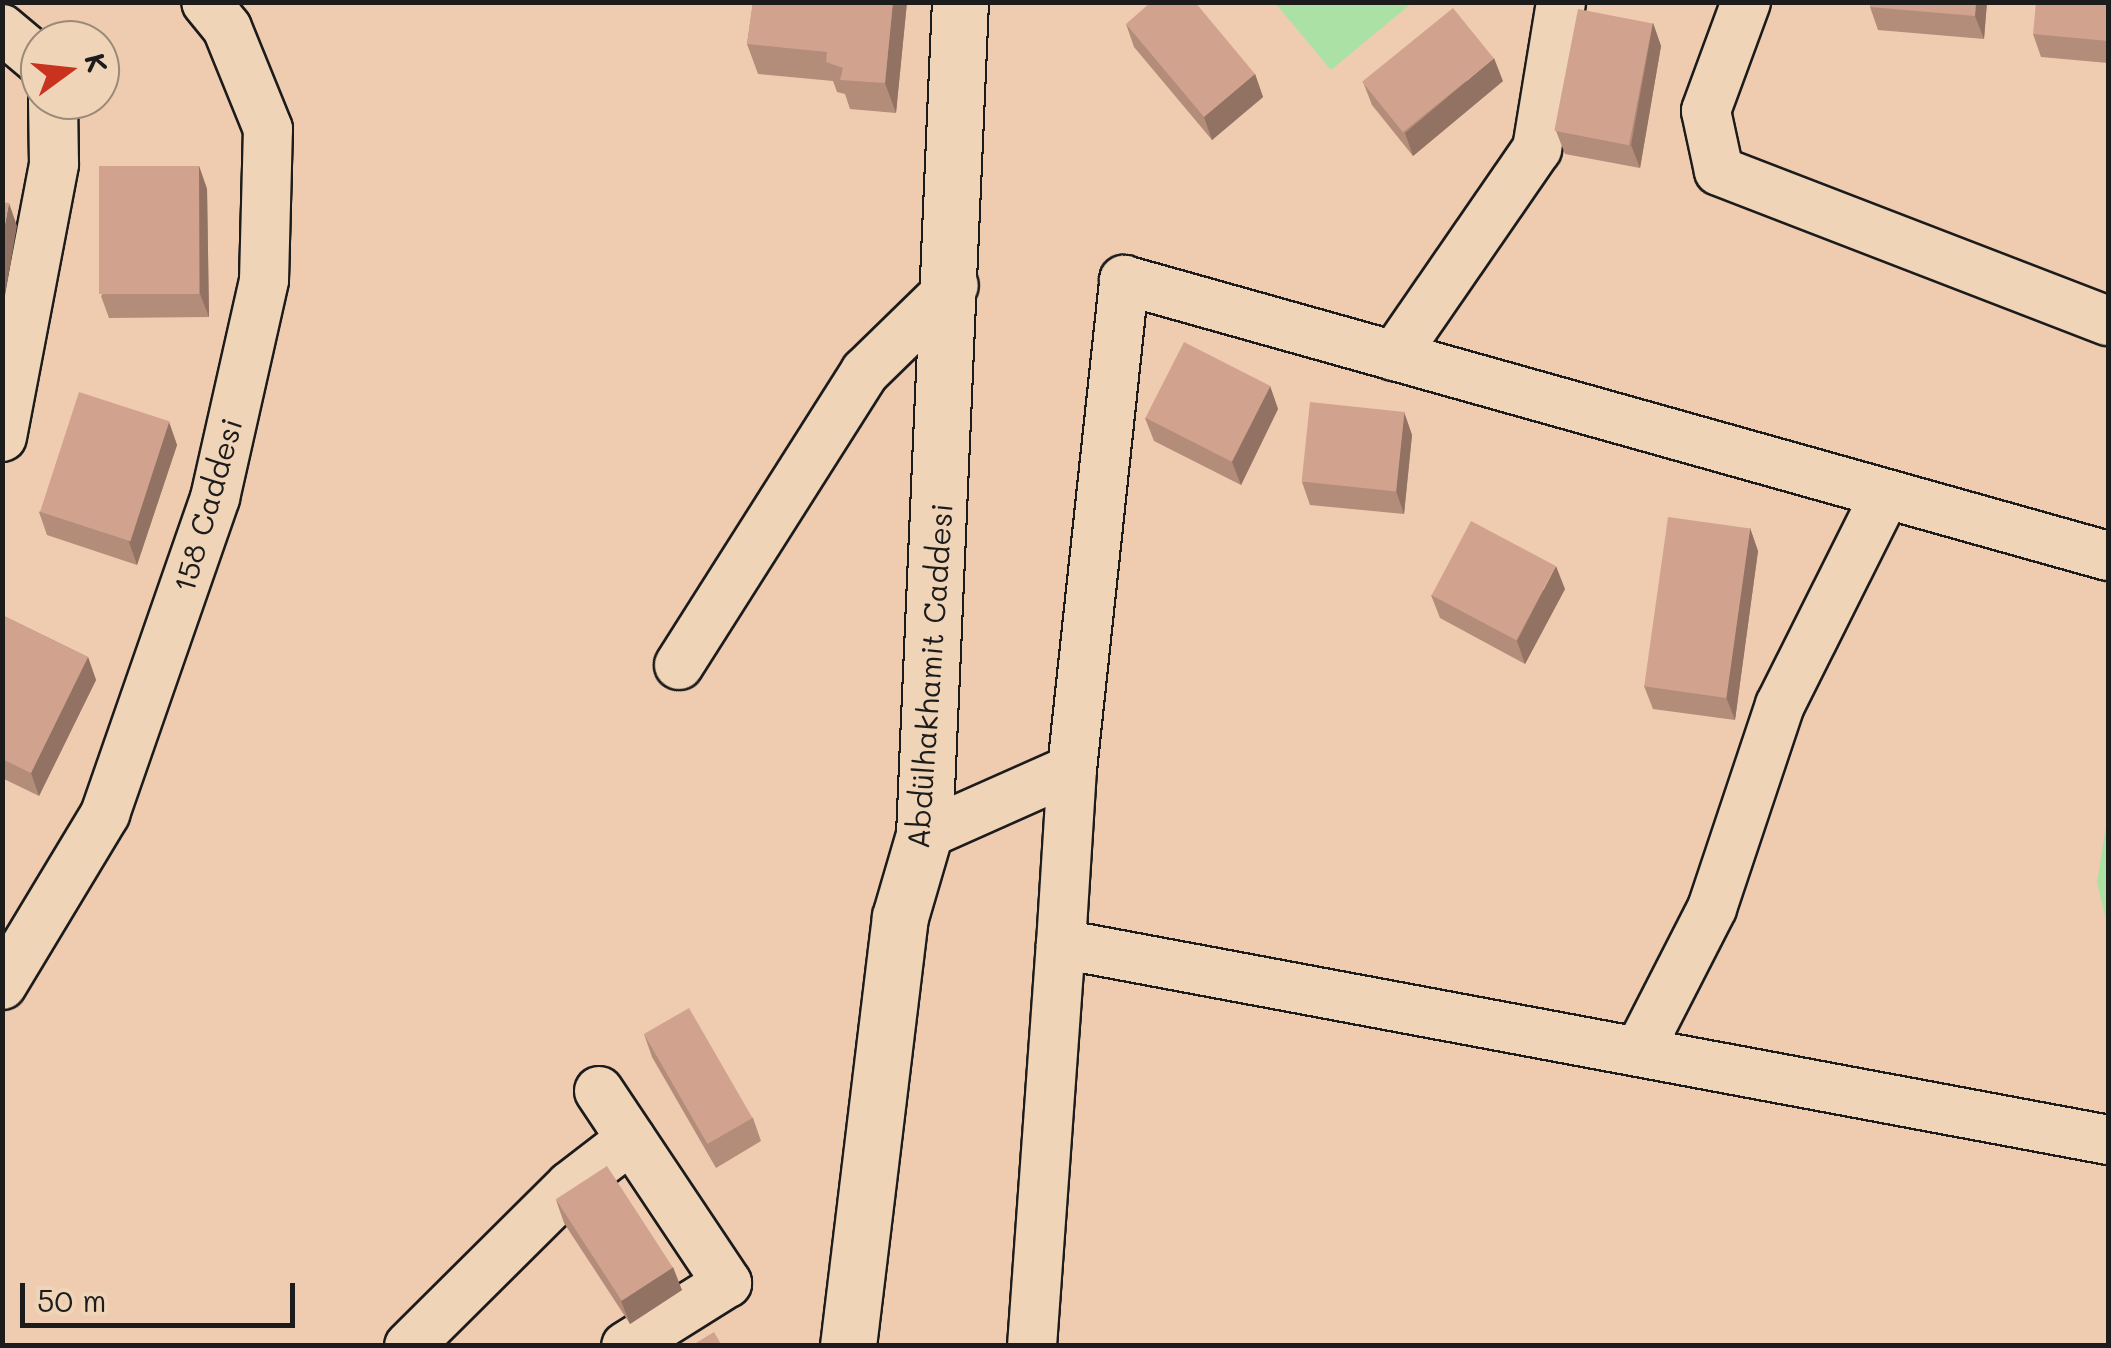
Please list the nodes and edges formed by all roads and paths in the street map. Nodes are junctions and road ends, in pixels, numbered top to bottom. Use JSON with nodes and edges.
{"nodes":[{"id":1,"x":206,"y":2,"type":"edge"},
{"id":2,"x":960,"y":2,"type":"edge"},
{"id":3,"x":1561,"y":2,"type":"edge"},
{"id":4,"x":1746,"y":2,"type":"edge"},
{"id":5,"x":53,"y":120,"type":"edge"},
{"id":6,"x":954,"y":286,"type":"junction"},
{"id":7,"x":2108,"y":321,"type":"edge"},
{"id":8,"x":1394,"y":356,"type":"junction"},
{"id":9,"x":2,"y":438,"type":"edge"},
{"id":10,"x":1885,"y":495,"type":"junction"},
{"id":11,"x":2108,"y":556,"type":"edge"},
{"id":12,"x":679,"y":666,"type":"dead end"},
{"id":13,"x":1072,"y":769,"type":"junction"},
{"id":14,"x":924,"y":836,"type":"junction"},
{"id":15,"x":1061,"y":944,"type":"junction"},
{"id":16,"x":2,"y":985,"type":"edge"},
{"id":17,"x":1641,"y":1047,"type":"junction"},
{"id":18,"x":599,"y":1091,"type":"dead end"},
{"id":19,"x":631,"y":1139,"type":"junction"},
{"id":20,"x":2108,"y":1140,"type":"edge"},
{"id":21,"x":408,"y":1346,"type":"edge"},
{"id":22,"x":626,"y":1346,"type":"edge"},
{"id":23,"x":848,"y":1346,"type":"edge"},
{"id":24,"x":1032,"y":1346,"type":"edge"}],
"edges":[{"from":1,"to":16,"type":"street","name":"158 Caddesi"},
{"from":2,"to":6,"type":"main road","name":"Abdülhakhamit Caddesi"},
{"from":3,"to":8,"type":"street"},
{"from":4,"to":7,"type":"street"},
{"from":5,"to":9,"type":"street"},
{"from":6,"to":12,"type":"street"},
{"from":6,"to":14,"type":"main road","name":"Abdülhakhamit Caddesi"},
{"from":8,"to":10,"type":"street"},
{"from":8,"to":13,"type":"street"},
{"from":10,"to":11,"type":"street"},
{"from":10,"to":17,"type":"street"},
{"from":13,"to":14,"type":"street"},
{"from":13,"to":15,"type":"street"},
{"from":14,"to":23,"type":"main road","name":"Abdülhakhamit Caddesi"},
{"from":15,"to":17,"type":"street"},
{"from":15,"to":24,"type":"street"},
{"from":17,"to":20,"type":"street"},
{"from":18,"to":19,"type":"street"},
{"from":19,"to":21,"type":"street"},
{"from":19,"to":22,"type":"street"}]}
